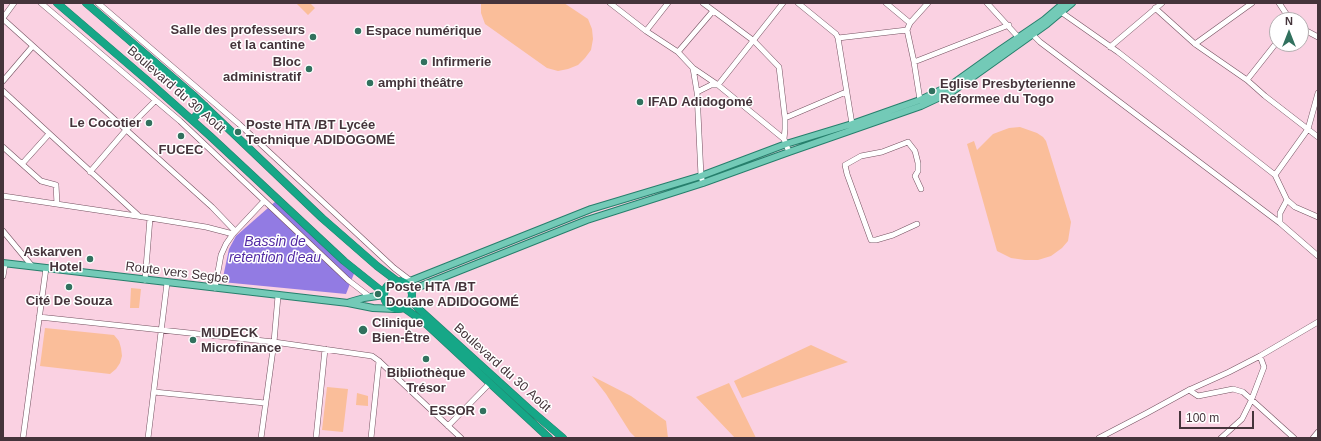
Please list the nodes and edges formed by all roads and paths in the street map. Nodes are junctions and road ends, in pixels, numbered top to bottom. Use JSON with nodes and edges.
{"nodes":[{"id":1,"x":14,"y":3,"type":"edge"},
{"id":2,"x":41,"y":3,"type":"edge"},
{"id":3,"x":56,"y":3,"type":"edge"},
{"id":4,"x":86,"y":3,"type":"edge"},
{"id":5,"x":98,"y":3,"type":"edge"},
{"id":6,"x":610,"y":3,"type":"edge"},
{"id":7,"x":668,"y":3,"type":"edge"},
{"id":8,"x":703,"y":3,"type":"edge"},
{"id":9,"x":783,"y":3,"type":"edge"},
{"id":10,"x":798,"y":3,"type":"edge"},
{"id":11,"x":886,"y":3,"type":"edge"},
{"id":12,"x":928,"y":3,"type":"edge"},
{"id":13,"x":987,"y":3,"type":"edge"},
{"id":14,"x":1068,"y":3,"type":"edge"},
{"id":15,"x":1162,"y":3,"type":"edge"},
{"id":16,"x":1252,"y":3,"type":"edge"},
{"id":17,"x":1279,"y":3,"type":"edge"},
{"id":18,"x":1155,"y":8,"type":"junction"},
{"id":19,"x":713,"y":11,"type":"junction"},
{"id":20,"x":1061,"y":12,"type":"junction"},
{"id":21,"x":1285,"y":12,"type":"edge"},
{"id":22,"x":3,"y":18,"type":"edge"},
{"id":23,"x":910,"y":23,"type":"junction"},
{"id":24,"x":1009,"y":25,"type":"junction"},
{"id":25,"x":907,"y":30,"type":"junction"},
{"id":26,"x":646,"y":31,"type":"junction"},
{"id":27,"x":1309,"y":32,"type":"edge"},
{"id":28,"x":1032,"y":34,"type":"junction"},
{"id":29,"x":1318,"y":37,"type":"edge"},
{"id":30,"x":838,"y":38,"type":"junction"},
{"id":31,"x":1019,"y":38,"type":"junction"},
{"id":32,"x":754,"y":41,"type":"junction"},
{"id":33,"x":1195,"y":44,"type":"junction"},
{"id":34,"x":32,"y":46,"type":"junction"},
{"id":35,"x":1110,"y":47,"type":"junction"},
{"id":36,"x":678,"y":52,"type":"junction"},
{"id":37,"x":1269,"y":52,"type":"edge"},
{"id":38,"x":914,"y":62,"type":"junction"},
{"id":39,"x":694,"y":68,"type":"junction"},
{"id":40,"x":1247,"y":80,"type":"junction"},
{"id":41,"x":3,"y":81,"type":"edge"},
{"id":42,"x":718,"y":85,"type":"junction"},
{"id":43,"x":3,"y":91,"type":"edge"},
{"id":44,"x":697,"y":92,"type":"junction"},
{"id":45,"x":846,"y":92,"type":"junction"},
{"id":46,"x":1318,"y":94,"type":"edge"},
{"id":47,"x":920,"y":100,"type":"junction"},
{"id":48,"x":155,"y":101,"type":"junction"},
{"id":49,"x":205,"y":106,"type":"junction"},
{"id":50,"x":785,"y":118,"type":"junction"},
{"id":51,"x":192,"y":120,"type":"junction"},
{"id":52,"x":852,"y":124,"type":"junction"},
{"id":53,"x":1308,"y":129,"type":"junction"},
{"id":54,"x":126,"y":130,"type":"junction"},
{"id":55,"x":49,"y":134,"type":"junction"},
{"id":56,"x":1318,"y":137,"type":"edge"},
{"id":57,"x":785,"y":142,"type":"junction"},
{"id":58,"x":3,"y":147,"type":"edge"},
{"id":59,"x":789,"y":152,"type":"junction"},
{"id":60,"x":22,"y":164,"type":"junction"},
{"id":61,"x":90,"y":172,"type":"junction"},
{"id":62,"x":1275,"y":175,"type":"junction"},
{"id":63,"x":701,"y":176,"type":"junction"},
{"id":64,"x":703,"y":183,"type":"junction"},
{"id":65,"x":921,"y":189,"type":"dead end"},
{"id":66,"x":3,"y":196,"type":"edge"},
{"id":67,"x":1287,"y":200,"type":"junction"},
{"id":68,"x":264,"y":201,"type":"junction"},
{"id":69,"x":57,"y":204,"type":"junction"},
{"id":70,"x":140,"y":216,"type":"junction"},
{"id":71,"x":1318,"y":217,"type":"edge"},
{"id":72,"x":150,"y":218,"type":"junction"},
{"id":73,"x":1280,"y":223,"type":"junction"},
{"id":74,"x":917,"y":224,"type":"dead end"},
{"id":75,"x":3,"y":231,"type":"edge"},
{"id":76,"x":234,"y":232,"type":"junction"},
{"id":77,"x":1318,"y":256,"type":"edge"},
{"id":78,"x":4,"y":264,"type":"edge"},
{"id":79,"x":32,"y":266,"type":"junction"},
{"id":80,"x":46,"y":268,"type":"junction"},
{"id":81,"x":3,"y":276,"type":"edge"},
{"id":82,"x":145,"y":280,"type":"junction"},
{"id":83,"x":404,"y":282,"type":"junction"},
{"id":84,"x":167,"y":283,"type":"junction"},
{"id":85,"x":215,"y":288,"type":"junction"},
{"id":86,"x":411,"y":290,"type":"junction"},
{"id":87,"x":384,"y":294,"type":"junction"},
{"id":88,"x":278,"y":296,"type":"junction"},
{"id":89,"x":370,"y":297,"type":"junction"},
{"id":90,"x":412,"y":298,"type":"junction"},
{"id":91,"x":348,"y":303,"type":"junction"},
{"id":92,"x":404,"y":308,"type":"junction"},
{"id":93,"x":395,"y":309,"type":"junction"},
{"id":94,"x":40,"y":317,"type":"junction"},
{"id":95,"x":1318,"y":322,"type":"edge"},
{"id":96,"x":161,"y":330,"type":"junction"},
{"id":97,"x":274,"y":342,"type":"junction"},
{"id":98,"x":325,"y":349,"type":"junction"},
{"id":99,"x":1260,"y":356,"type":"junction"},
{"id":100,"x":379,"y":361,"type":"junction"},
{"id":101,"x":490,"y":383,"type":"junction"},
{"id":102,"x":1189,"y":390,"type":"junction"},
{"id":103,"x":154,"y":392,"type":"junction"},
{"id":104,"x":1251,"y":401,"type":"junction"},
{"id":105,"x":265,"y":403,"type":"junction"},
{"id":106,"x":448,"y":426,"type":"junction"},
{"id":107,"x":1318,"y":432,"type":"edge"},
{"id":108,"x":23,"y":438,"type":"edge"},
{"id":109,"x":148,"y":438,"type":"edge"},
{"id":110,"x":261,"y":438,"type":"edge"},
{"id":111,"x":316,"y":438,"type":"edge"},
{"id":112,"x":371,"y":438,"type":"edge"},
{"id":113,"x":461,"y":438,"type":"edge"},
{"id":114,"x":549,"y":438,"type":"edge"},
{"id":115,"x":563,"y":438,"type":"edge"},
{"id":116,"x":1099,"y":438,"type":"edge"},
{"id":117,"x":1221,"y":438,"type":"edge"},
{"id":118,"x":1294,"y":438,"type":"edge"},
{"id":119,"x":1313,"y":438,"type":"edge"}],
"edges":[{"from":1,"to":22,"type":"street"},
{"from":2,"to":48,"type":"street"},
{"from":3,"to":51,"type":"highway","name":"Boulevard du 30 Août"},
{"from":4,"to":49,"type":"highway","name":"Boulevard du 30 Août"},
{"from":5,"to":83,"type":"street"},
{"from":6,"to":26,"type":"street"},
{"from":7,"to":26,"type":"street"},
{"from":8,"to":19,"type":"street"},
{"from":9,"to":32,"type":"street"},
{"from":10,"to":30,"type":"street"},
{"from":11,"to":23,"type":"street"},
{"from":12,"to":23,"type":"street"},
{"from":13,"to":24,"type":"street"},
{"from":14,"to":20,"type":"main road"},
{"from":14,"to":31,"type":"main road"},
{"from":15,"to":18,"type":"street"},
{"from":16,"to":33,"type":"street"},
{"from":17,"to":21,"type":"street"},
{"from":18,"to":33,"type":"street"},
{"from":18,"to":35,"type":"street"},
{"from":19,"to":32,"type":"street"},
{"from":19,"to":36,"type":"street"},
{"from":20,"to":28,"type":"main road"},
{"from":20,"to":35,"type":"street"},
{"from":22,"to":34,"type":"street"},
{"from":23,"to":25,"type":"street"},
{"from":24,"to":31,"type":"street"},
{"from":24,"to":38,"type":"street"},
{"from":25,"to":30,"type":"street"},
{"from":25,"to":38,"type":"street"},
{"from":26,"to":36,"type":"street"},
{"from":27,"to":29,"type":"street"},
{"from":28,"to":59,"type":"main road"},
{"from":28,"to":73,"type":"street"},
{"from":30,"to":45,"type":"street"},
{"from":31,"to":47,"type":"main road"},
{"from":32,"to":42,"type":"street"},
{"from":32,"to":50,"type":"street"},
{"from":33,"to":40,"type":"street"},
{"from":34,"to":41,"type":"street"},
{"from":34,"to":54,"type":"street"},
{"from":35,"to":62,"type":"street"},
{"from":36,"to":39,"type":"street"},
{"from":37,"to":40,"type":"street"},
{"from":38,"to":47,"type":"street"},
{"from":39,"to":42,"type":"street"},
{"from":39,"to":44,"type":"street"},
{"from":40,"to":53,"type":"street"},
{"from":42,"to":44,"type":"street"},
{"from":42,"to":57,"type":"street"},
{"from":43,"to":55,"type":"street"},
{"from":44,"to":63,"type":"street"},
{"from":45,"to":50,"type":"street"},
{"from":45,"to":52,"type":"street"},
{"from":46,"to":53,"type":"street"},
{"from":47,"to":52,"type":"main road"},
{"from":48,"to":54,"type":"street"},
{"from":48,"to":68,"type":"street"},
{"from":49,"to":51,"type":"highway"},
{"from":49,"to":83,"type":"highway","name":"Boulevard du 30 Août"},
{"from":50,"to":57,"type":"street"},
{"from":51,"to":87,"type":"highway","name":"Boulevard du 30 Août"},
{"from":52,"to":57,"type":"main road"},
{"from":53,"to":56,"type":"street"},
{"from":53,"to":62,"type":"street"},
{"from":54,"to":61,"type":"street"},
{"from":54,"to":76,"type":"street"},
{"from":55,"to":60,"type":"street"},
{"from":55,"to":61,"type":"street"},
{"from":57,"to":59,"type":"street"},
{"from":57,"to":63,"type":"main road"},
{"from":58,"to":60,"type":"street"},
{"from":59,"to":64,"type":"main road"},
{"from":60,"to":69,"type":"street"},
{"from":61,"to":70,"type":"street"},
{"from":62,"to":67,"type":"street"},
{"from":63,"to":64,"type":"street"},
{"from":63,"to":83,"type":"main road"},
{"from":64,"to":86,"type":"main road"},
{"from":65,"to":74,"type":"street"},
{"from":66,"to":69,"type":"street"},
{"from":67,"to":71,"type":"street"},
{"from":67,"to":73,"type":"street"},
{"from":68,"to":76,"type":"street"},
{"from":68,"to":89,"type":"street"},
{"from":69,"to":70,"type":"street"},
{"from":70,"to":72,"type":"street"},
{"from":72,"to":76,"type":"street"},
{"from":72,"to":82,"type":"street"},
{"from":73,"to":77,"type":"street"},
{"from":75,"to":79,"type":"street"},
{"from":76,"to":85,"type":"street"},
{"from":78,"to":79,"type":"main road","name":"Route vers Segbe"},
{"from":78,"to":81,"type":"street"},
{"from":79,"to":80,"type":"main road","name":"Route vers Segbe"},
{"from":80,"to":82,"type":"main road","name":"Route vers Segbe"},
{"from":80,"to":94,"type":"street"},
{"from":82,"to":84,"type":"main road","name":"Route vers Segbe"},
{"from":83,"to":86,"type":"highway"},
{"from":83,"to":87,"type":"highway"},
{"from":84,"to":85,"type":"main road","name":"Route vers Segbe"},
{"from":84,"to":96,"type":"street"},
{"from":85,"to":88,"type":"main road","name":"Route vers Segbe"},
{"from":86,"to":90,"type":"highway"},
{"from":87,"to":89,"type":"main road","name":"Route vers Segbe"},
{"from":87,"to":93,"type":"highway"},
{"from":88,"to":91,"type":"main road","name":"Route vers Segbe"},
{"from":88,"to":97,"type":"street"},
{"from":89,"to":91,"type":"main road","name":"Route vers Segbe"},
{"from":90,"to":92,"type":"highway"},
{"from":90,"to":115,"type":"highway","name":"Boulevard du 30 Août"},
{"from":91,"to":93,"type":"main road","name":"Route vers Segbe"},
{"from":92,"to":93,"type":"highway"},
{"from":92,"to":101,"type":"highway","name":"Boulevard du 30 Août"},
{"from":94,"to":96,"type":"street"},
{"from":94,"to":108,"type":"street"},
{"from":95,"to":99,"type":"street"},
{"from":96,"to":97,"type":"street"},
{"from":96,"to":103,"type":"street"},
{"from":97,"to":98,"type":"street"},
{"from":97,"to":105,"type":"street"},
{"from":98,"to":100,"type":"street"},
{"from":98,"to":111,"type":"street"},
{"from":99,"to":102,"type":"street"},
{"from":99,"to":104,"type":"street"},
{"from":100,"to":106,"type":"street"},
{"from":100,"to":112,"type":"street"},
{"from":101,"to":106,"type":"street"},
{"from":101,"to":114,"type":"highway","name":"Boulevard du 30 Août"},
{"from":102,"to":104,"type":"street"},
{"from":102,"to":116,"type":"street"},
{"from":103,"to":105,"type":"street"},
{"from":103,"to":109,"type":"street"},
{"from":104,"to":117,"type":"street"},
{"from":104,"to":118,"type":"street"},
{"from":105,"to":110,"type":"street"},
{"from":106,"to":113,"type":"street"},
{"from":107,"to":119,"type":"street"}]}
